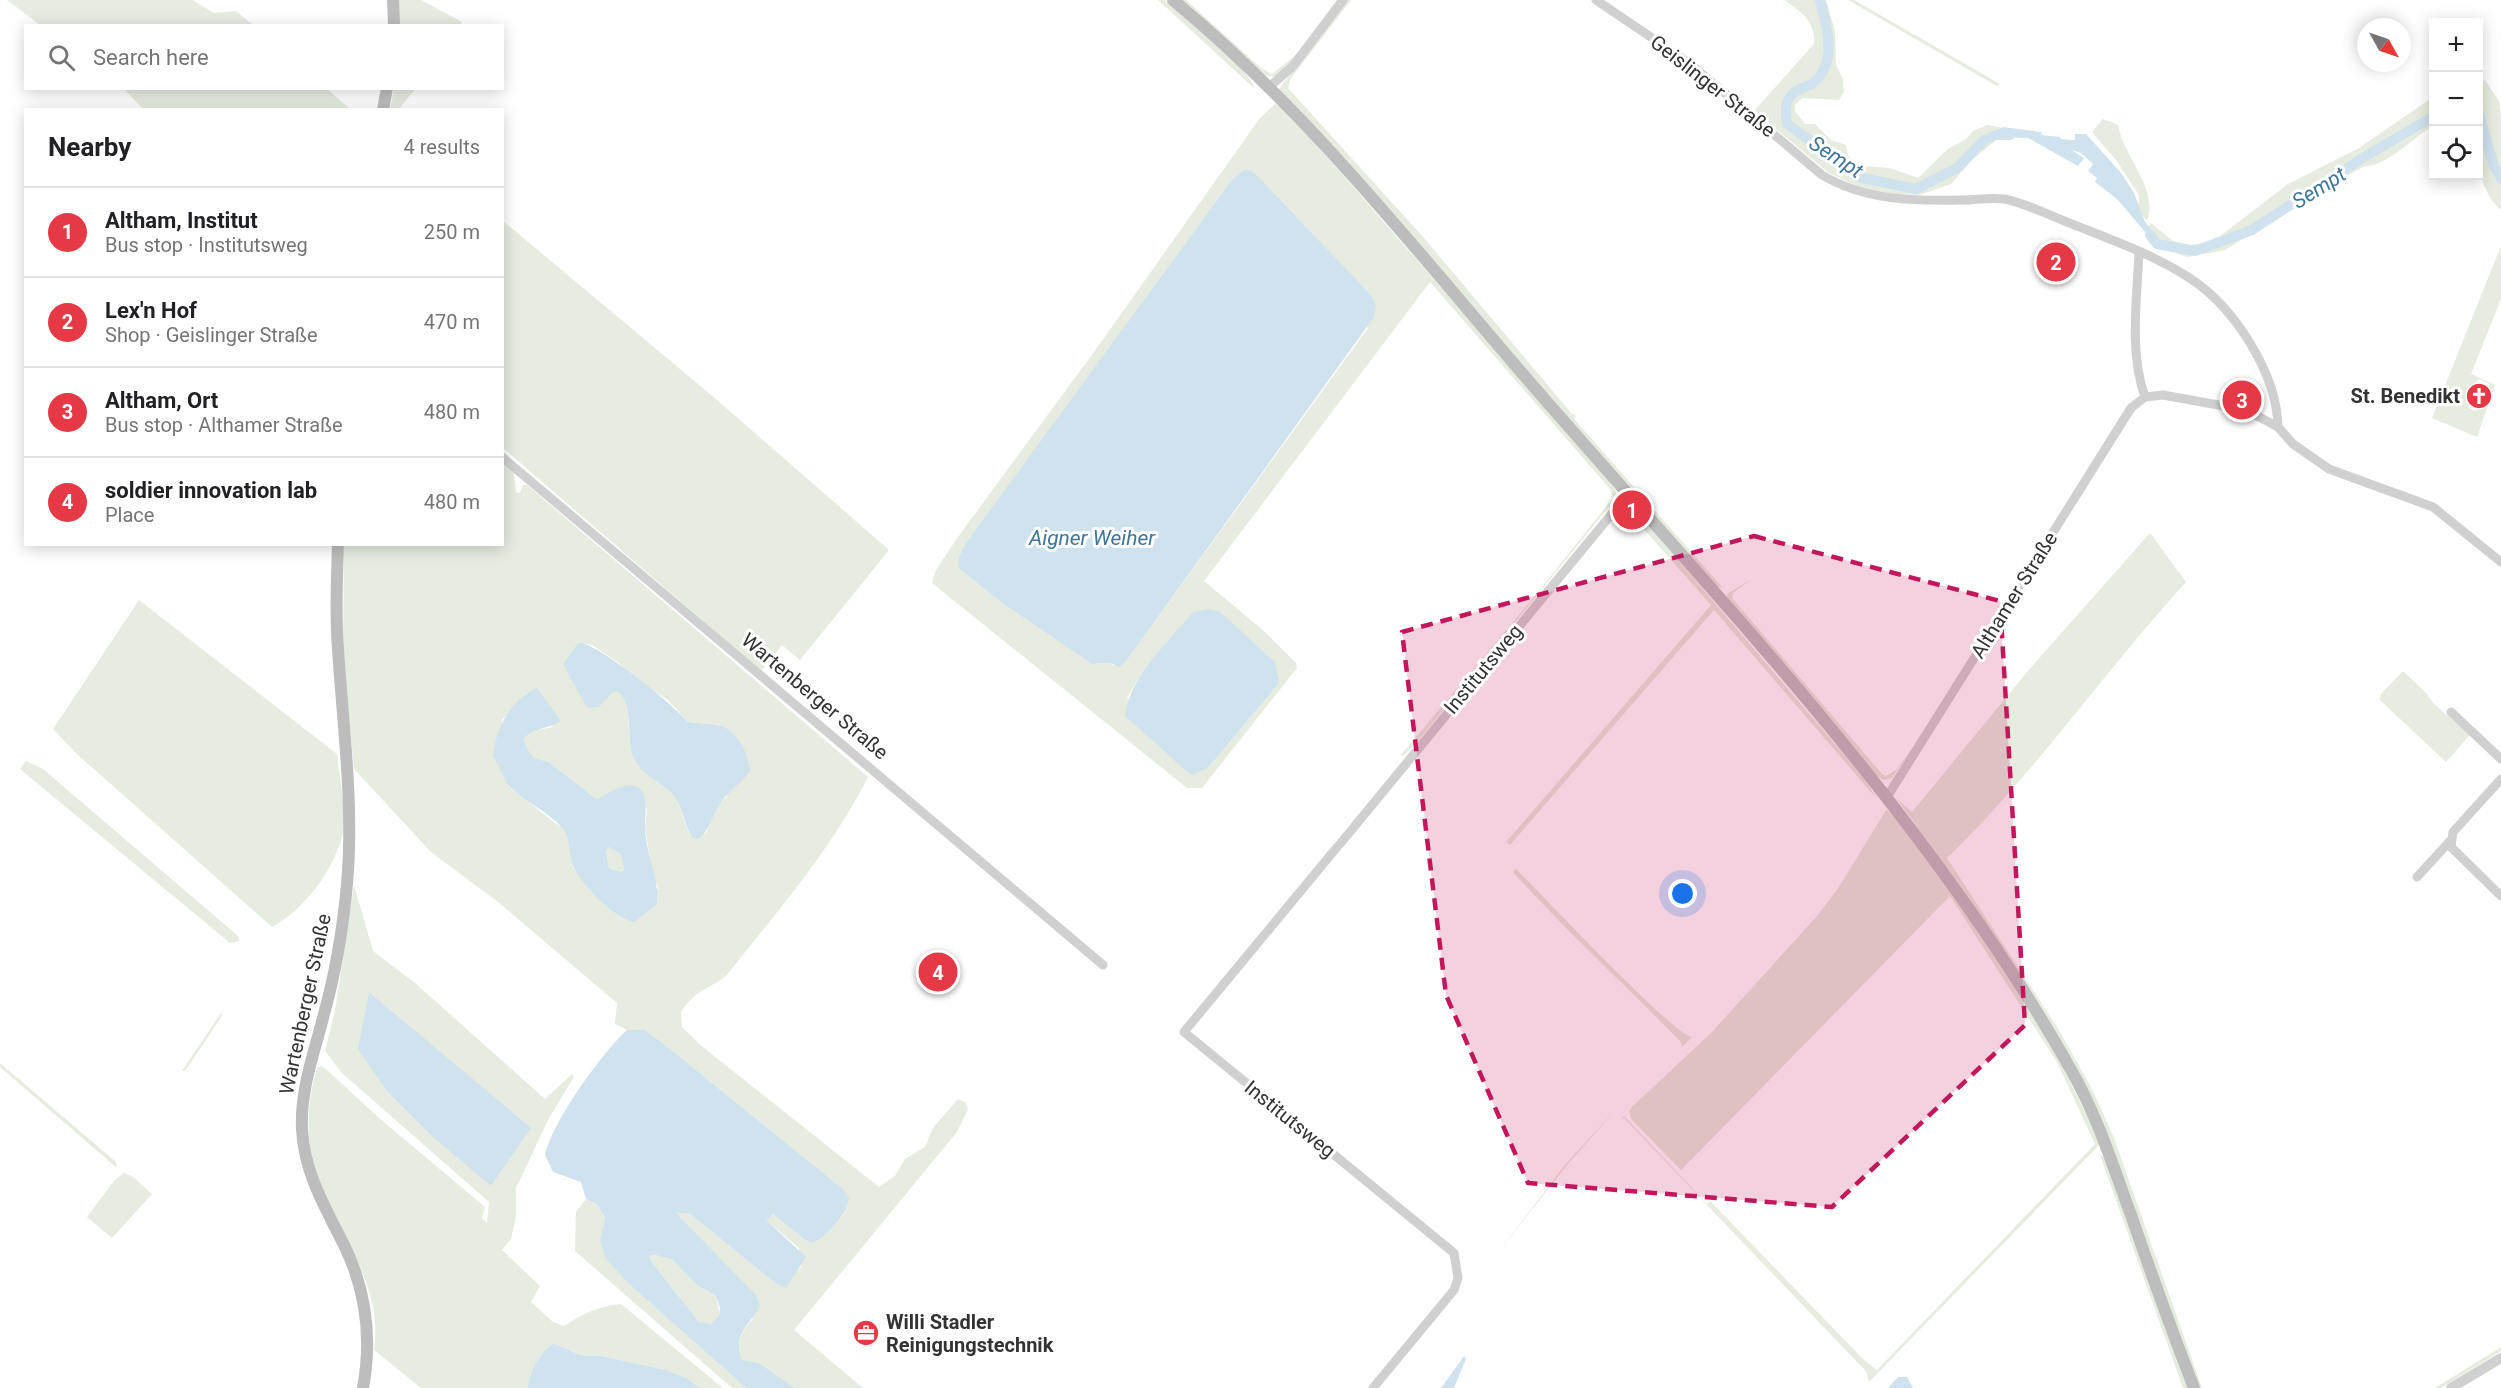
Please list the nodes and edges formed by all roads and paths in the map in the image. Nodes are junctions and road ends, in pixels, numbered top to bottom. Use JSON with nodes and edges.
{"nodes":[{"id":1,"x":393,"y":0,"type":"edge"},
{"id":2,"x":1173,"y":0,"type":"edge"},
{"id":3,"x":1343,"y":0,"type":"edge"},
{"id":4,"x":1596,"y":0,"type":"edge"},
{"id":5,"x":394,"y":24,"type":"edge"},
{"id":6,"x":1269,"y":87,"type":"junction"},
{"id":7,"x":387,"y":90,"type":"edge"},
{"id":8,"x":383,"y":108,"type":"edge"},
{"id":9,"x":2139,"y":252,"type":"junction"},
{"id":10,"x":2145,"y":397,"type":"junction"},
{"id":11,"x":2278,"y":427,"type":"junction"},
{"id":12,"x":504,"y":459,"type":"edge"},
{"id":13,"x":1628,"y":494,"type":"junction"},
{"id":14,"x":338,"y":546,"type":"edge"},
{"id":15,"x":2501,"y":562,"type":"edge"},
{"id":16,"x":2451,"y":712,"type":"dead end"},
{"id":17,"x":2501,"y":759,"type":"edge"},
{"id":18,"x":2501,"y":778,"type":"edge"},
{"id":19,"x":1887,"y":797,"type":"junction"},
{"id":20,"x":2451,"y":840,"type":"junction"},
{"id":21,"x":2417,"y":877,"type":"dead end"},
{"id":22,"x":2501,"y":896,"type":"edge"},
{"id":23,"x":1103,"y":965,"type":"dead end"},
{"id":24,"x":2501,"y":1358,"type":"edge"},
{"id":25,"x":363,"y":1388,"type":"edge"},
{"id":26,"x":1373,"y":1388,"type":"edge"},
{"id":27,"x":2194,"y":1388,"type":"edge"},
{"id":28,"x":2451,"y":1388,"type":"edge"}],
"edges":[{"from":1,"to":5,"type":"main road"},
{"from":2,"to":6,"type":"main road"},
{"from":3,"to":6,"type":"street"},
{"from":4,"to":9,"type":"street","name":"Geislinger Straße"},
{"from":6,"to":13,"type":"main road"},
{"from":7,"to":8,"type":"main road"},
{"from":9,"to":10,"type":"street"},
{"from":9,"to":11,"type":"street","name":"Geislinger Straße"},
{"from":10,"to":11,"type":"street"},
{"from":10,"to":19,"type":"street","name":"Althamer Straße"},
{"from":11,"to":15,"type":"street"},
{"from":12,"to":23,"type":"street","name":"Wartenberger Straße"},
{"from":13,"to":19,"type":"main road"},
{"from":13,"to":26,"type":"street","name":"Institutsweg"},
{"from":14,"to":25,"type":"main road","name":"Wartenberger Straße"},
{"from":16,"to":17,"type":"street"},
{"from":18,"to":20,"type":"street"},
{"from":19,"to":27,"type":"main road"},
{"from":20,"to":21,"type":"street"},
{"from":20,"to":22,"type":"street"},
{"from":24,"to":28,"type":"street"}]}
